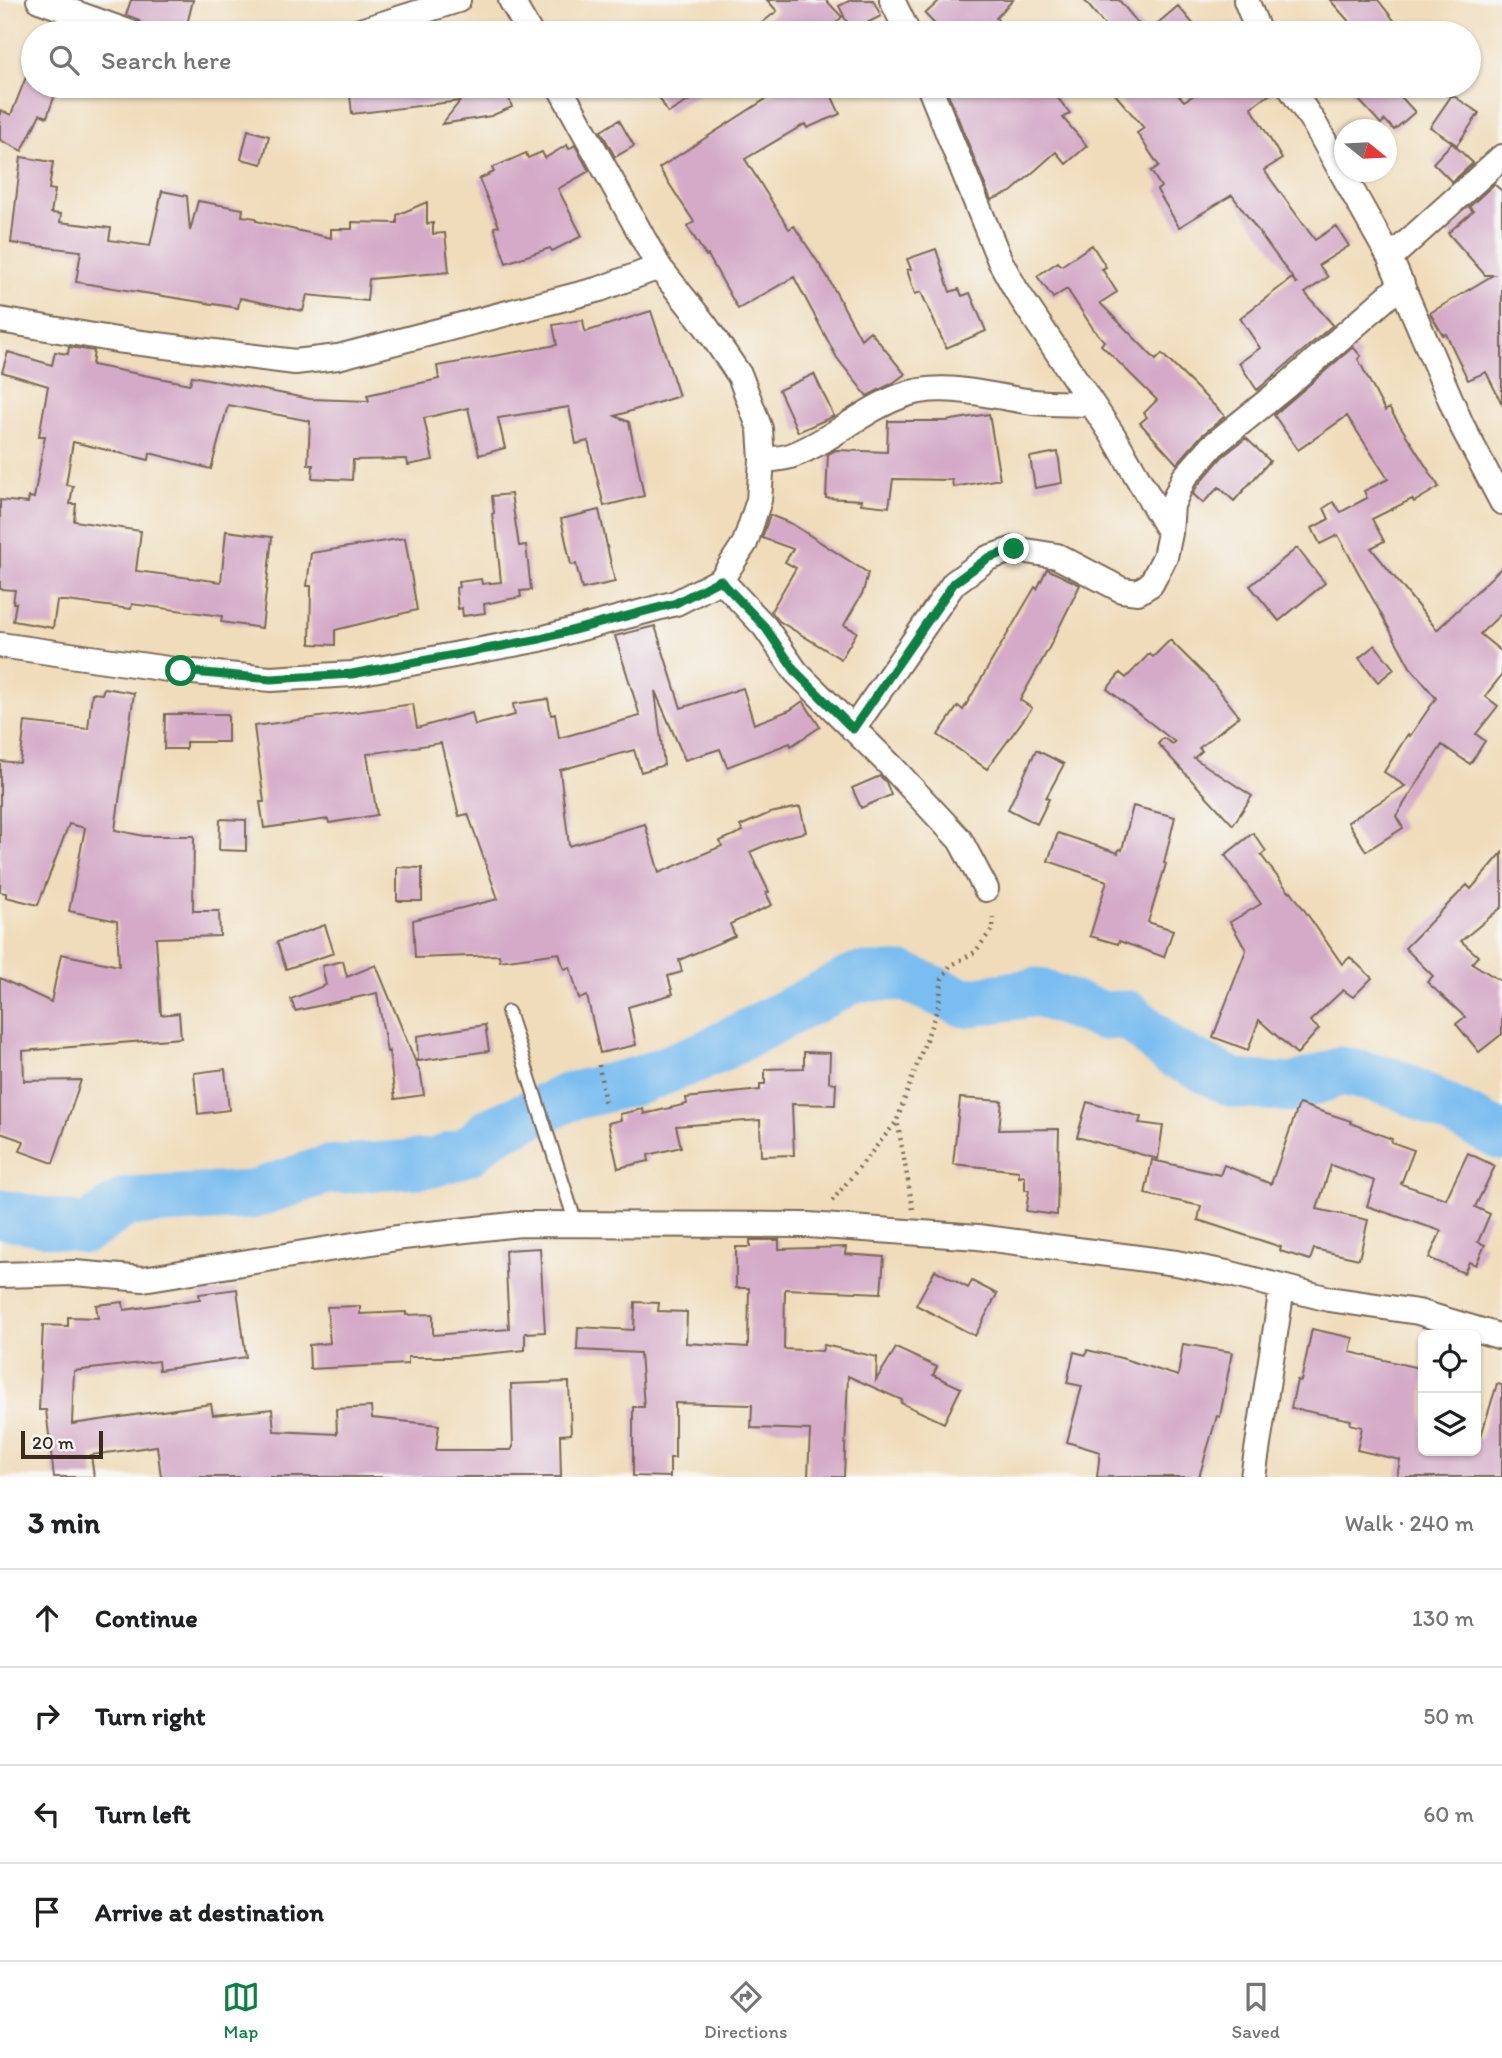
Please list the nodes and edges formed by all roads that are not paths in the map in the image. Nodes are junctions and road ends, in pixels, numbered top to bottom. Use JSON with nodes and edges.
{"nodes":[{"id":1,"x":39,"y":0,"type":"edge"},
{"id":2,"x":458,"y":0,"type":"edge"},
{"id":3,"x":511,"y":0,"type":"edge"},
{"id":4,"x":892,"y":0,"type":"edge"},
{"id":5,"x":1246,"y":0,"type":"edge"},
{"id":6,"x":98,"y":21,"type":"edge"},
{"id":7,"x":392,"y":21,"type":"edge"},
{"id":8,"x":523,"y":21,"type":"edge"},
{"id":9,"x":902,"y":21,"type":"edge"},
{"id":10,"x":1254,"y":21,"type":"edge"},
{"id":11,"x":566,"y":98,"type":"edge"},
{"id":12,"x":934,"y":98,"type":"edge"},
{"id":13,"x":1297,"y":98,"type":"edge"},
{"id":14,"x":1502,"y":157,"type":"edge"},
{"id":15,"x":1390,"y":258,"type":"junction"},
{"id":16,"x":659,"y":267,"type":"junction"},
{"id":17,"x":1402,"y":284,"type":"junction"},
{"id":18,"x":0,"y":320,"type":"edge"},
{"id":19,"x":1092,"y":404,"type":"junction"},
{"id":20,"x":762,"y":460,"type":"junction"},
{"id":21,"x":1502,"y":502,"type":"edge"},
{"id":22,"x":1170,"y":533,"type":"junction"},
{"id":23,"x":720,"y":580,"type":"junction"},
{"id":24,"x":0,"y":645,"type":"edge"},
{"id":25,"x":853,"y":729,"type":"junction"},
{"id":26,"x":986,"y":889,"type":"road end"},
{"id":27,"x":508,"y":1012,"type":"dead end"},
{"id":28,"x":576,"y":1224,"type":"junction"},
{"id":29,"x":0,"y":1275,"type":"edge"},
{"id":30,"x":1282,"y":1288,"type":"junction"},
{"id":31,"x":1502,"y":1337,"type":"edge"},
{"id":32,"x":1253,"y":1477,"type":"edge"}],
"edges":[{"from":1,"to":6,"type":"street"},
{"from":2,"to":7,"type":"street"},
{"from":3,"to":8,"type":"street"},
{"from":4,"to":9,"type":"street"},
{"from":5,"to":10,"type":"street"},
{"from":11,"to":16,"type":"street"},
{"from":12,"to":19,"type":"street"},
{"from":13,"to":15,"type":"street"},
{"from":14,"to":15,"type":"street"},
{"from":15,"to":17,"type":"street"},
{"from":16,"to":18,"type":"street"},
{"from":16,"to":20,"type":"street"},
{"from":17,"to":21,"type":"street"},
{"from":17,"to":22,"type":"street"},
{"from":19,"to":20,"type":"street"},
{"from":19,"to":22,"type":"street"},
{"from":20,"to":23,"type":"street"},
{"from":22,"to":25,"type":"street"},
{"from":23,"to":24,"type":"street"},
{"from":23,"to":25,"type":"street"},
{"from":25,"to":26,"type":"street"},
{"from":27,"to":28,"type":"lane"},
{"from":28,"to":29,"type":"street"},
{"from":28,"to":30,"type":"street"},
{"from":30,"to":31,"type":"street"},
{"from":30,"to":32,"type":"street"}]}
